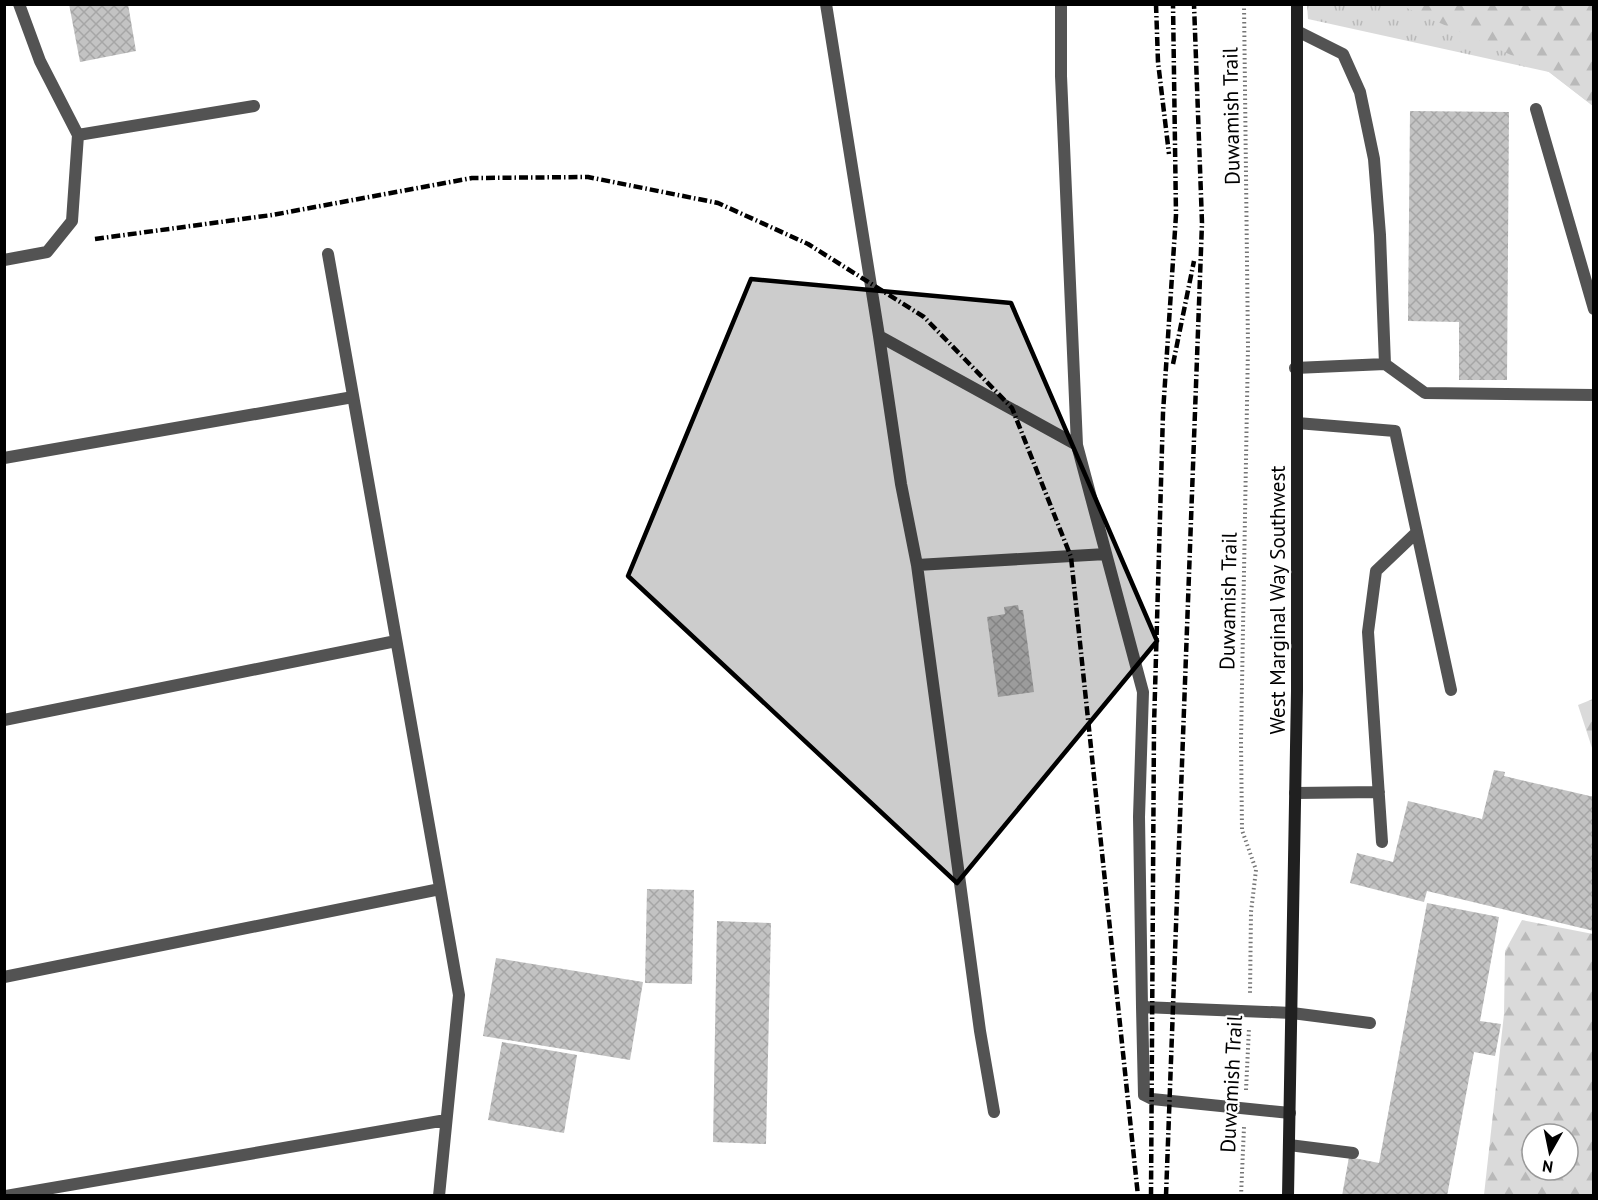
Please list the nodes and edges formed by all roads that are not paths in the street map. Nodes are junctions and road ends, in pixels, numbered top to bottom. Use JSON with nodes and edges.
{"nodes":[{"id":1,"x":18,"y":4,"type":"edge"},
{"id":2,"x":826,"y":4,"type":"edge"},
{"id":3,"x":1061,"y":4,"type":"edge"},
{"id":4,"x":1297,"y":4,"type":"edge"},
{"id":5,"x":1297,"y":31,"type":"junction"},
{"id":6,"x":254,"y":106,"type":"dead end"},
{"id":7,"x":1536,"y":110,"type":"dead end"},
{"id":8,"x":78,"y":135,"type":"junction"},
{"id":9,"x":328,"y":254,"type":"dead end"},
{"id":10,"x":4,"y":260,"type":"edge"},
{"id":11,"x":1593,"y":309,"type":"edge"},
{"id":12,"x":879,"y":336,"type":"junction"},
{"id":13,"x":1385,"y":364,"type":"junction"},
{"id":14,"x":1295,"y":368,"type":"junction"},
{"id":15,"x":1593,"y":395,"type":"edge"},
{"id":16,"x":353,"y":397,"type":"junction"},
{"id":17,"x":1297,"y":423,"type":"junction"},
{"id":18,"x":1077,"y":445,"type":"junction"},
{"id":19,"x":4,"y":458,"type":"edge"},
{"id":20,"x":1417,"y":532,"type":"junction"},
{"id":21,"x":1106,"y":554,"type":"junction"},
{"id":22,"x":917,"y":565,"type":"junction"},
{"id":23,"x":396,"y":641,"type":"junction"},
{"id":24,"x":1451,"y":690,"type":"dead end"},
{"id":25,"x":4,"y":720,"type":"edge"},
{"id":26,"x":1379,"y":792,"type":"junction"},
{"id":27,"x":1295,"y":793,"type":"junction"},
{"id":28,"x":1382,"y":842,"type":"dead end"},
{"id":29,"x":440,"y":890,"type":"junction"},
{"id":30,"x":4,"y":978,"type":"edge"},
{"id":31,"x":1142,"y":1007,"type":"junction"},
{"id":32,"x":1292,"y":1013,"type":"junction"},
{"id":33,"x":1370,"y":1023,"type":"dead end"},
{"id":34,"x":994,"y":1112,"type":"dead end"},
{"id":35,"x":1290,"y":1113,"type":"junction"},
{"id":36,"x":446,"y":1119,"type":"junction"},
{"id":37,"x":1289,"y":1145,"type":"junction"},
{"id":38,"x":1353,"y":1154,"type":"dead end"},
{"id":39,"x":6,"y":1196,"type":"edge"},
{"id":40,"x":438,"y":1196,"type":"edge"},
{"id":41,"x":1288,"y":1196,"type":"edge"}],
"edges":[{"from":1,"to":8,"type":"lane"},
{"from":2,"to":12,"type":"lane"},
{"from":3,"to":18,"type":"lane"},
{"from":4,"to":5,"type":"main road","name":"West Marginal Way Southwest"},
{"from":5,"to":13,"type":"lane"},
{"from":5,"to":14,"type":"main road","name":"West Marginal Way Southwest"},
{"from":6,"to":8,"type":"lane"},
{"from":7,"to":11,"type":"lane"},
{"from":8,"to":10,"type":"lane"},
{"from":9,"to":16,"type":"lane"},
{"from":12,"to":18,"type":"lane"},
{"from":12,"to":22,"type":"lane"},
{"from":13,"to":14,"type":"lane"},
{"from":13,"to":15,"type":"lane"},
{"from":14,"to":17,"type":"main road","name":"West Marginal Way Southwest"},
{"from":16,"to":19,"type":"lane"},
{"from":16,"to":23,"type":"lane"},
{"from":17,"to":20,"type":"lane"},
{"from":17,"to":27,"type":"main road","name":"West Marginal Way Southwest"},
{"from":18,"to":21,"type":"lane"},
{"from":20,"to":24,"type":"lane"},
{"from":20,"to":26,"type":"lane"},
{"from":21,"to":22,"type":"lane"},
{"from":21,"to":31,"type":"lane"},
{"from":22,"to":34,"type":"lane"},
{"from":23,"to":25,"type":"lane"},
{"from":23,"to":29,"type":"lane"},
{"from":26,"to":27,"type":"lane"},
{"from":26,"to":28,"type":"lane"},
{"from":27,"to":32,"type":"main road","name":"West Marginal Way Southwest"},
{"from":29,"to":30,"type":"lane"},
{"from":29,"to":36,"type":"lane"},
{"from":31,"to":32,"type":"lane"},
{"from":31,"to":35,"type":"lane"},
{"from":32,"to":33,"type":"lane"},
{"from":32,"to":35,"type":"main road","name":"West Marginal Way Southwest"},
{"from":35,"to":37,"type":"main road","name":"West Marginal Way Southwest"},
{"from":36,"to":39,"type":"lane"},
{"from":36,"to":40,"type":"lane"},
{"from":37,"to":38,"type":"lane"},
{"from":37,"to":41,"type":"main road","name":"West Marginal Way Southwest"}]}
